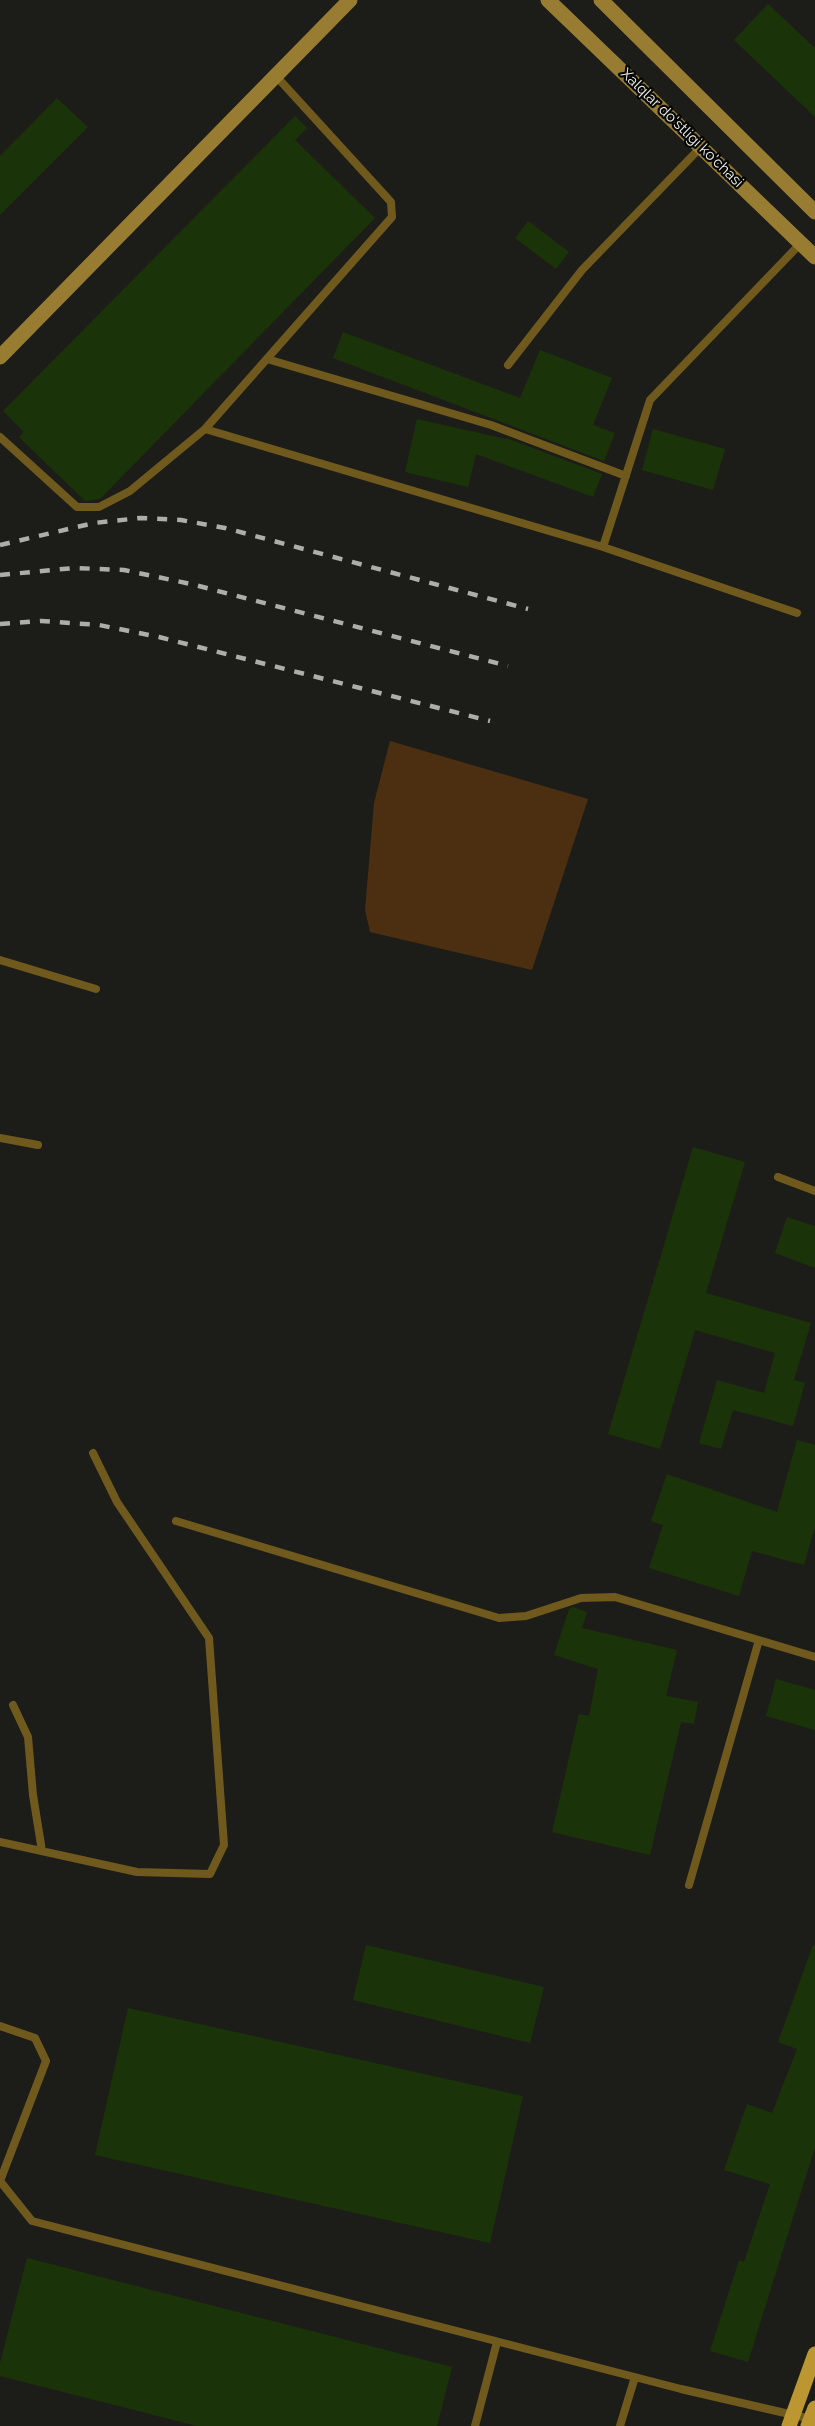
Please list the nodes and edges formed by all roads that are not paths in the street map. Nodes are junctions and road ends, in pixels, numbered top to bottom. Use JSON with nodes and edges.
{"nodes":[{"id":1,"x":350,"y":0,"type":"edge"},
{"id":2,"x":548,"y":0,"type":"edge"},
{"id":3,"x":601,"y":0,"type":"edge"},
{"id":4,"x":276,"y":76,"type":"junction"},
{"id":5,"x":701,"y":147,"type":"junction"},
{"id":6,"x":815,"y":212,"type":"edge"},
{"id":7,"x":801,"y":243,"type":"junction"},
{"id":8,"x":815,"y":257,"type":"edge"},
{"id":9,"x":0,"y":357,"type":"edge"},
{"id":10,"x":267,"y":359,"type":"junction"},
{"id":11,"x":508,"y":365,"type":"dead end"},
{"id":12,"x":205,"y":429,"type":"junction"},
{"id":13,"x":0,"y":437,"type":"edge"},
{"id":14,"x":626,"y":476,"type":"junction"},
{"id":15,"x":603,"y":548,"type":"junction"},
{"id":16,"x":797,"y":613,"type":"dead end"},
{"id":17,"x":0,"y":960,"type":"edge"},
{"id":18,"x":96,"y":989,"type":"dead end"},
{"id":19,"x":0,"y":1138,"type":"edge"},
{"id":20,"x":38,"y":1145,"type":"dead end"},
{"id":21,"x":778,"y":1177,"type":"dead end"},
{"id":22,"x":815,"y":1191,"type":"edge"},
{"id":23,"x":93,"y":1453,"type":"dead end"},
{"id":24,"x":176,"y":1521,"type":"dead end"},
{"id":25,"x":759,"y":1640,"type":"junction"},
{"id":26,"x":815,"y":1657,"type":"edge"},
{"id":27,"x":13,"y":1705,"type":"dead end"},
{"id":28,"x":0,"y":1842,"type":"edge"},
{"id":29,"x":42,"y":1851,"type":"junction"},
{"id":30,"x":689,"y":1885,"type":"dead end"},
{"id":31,"x":0,"y":2026,"type":"edge"},
{"id":32,"x":0,"y":2181,"type":"edge"},
{"id":33,"x":497,"y":2342,"type":"junction"},
{"id":34,"x":815,"y":2354,"type":"edge"},
{"id":35,"x":635,"y":2377,"type":"junction"},
{"id":36,"x":811,"y":2418,"type":"edge"},
{"id":37,"x":791,"y":2420,"type":"edge"},
{"id":38,"x":475,"y":2426,"type":"edge"},
{"id":39,"x":620,"y":2426,"type":"edge"}],
"edges":[{"from":1,"to":4,"type":"main road"},
{"from":2,"to":5,"type":"main road","name":"Xalqlar do'stligi ko'chasi"},
{"from":3,"to":6,"type":"main road"},
{"from":4,"to":9,"type":"main road"},
{"from":4,"to":10,"type":"lane"},
{"from":5,"to":7,"type":"main road","name":"Xalqlar do'stligi ko'chasi"},
{"from":5,"to":11,"type":"lane"},
{"from":7,"to":8,"type":"main road","name":"Xalqlar do'stligi ko'chasi"},
{"from":7,"to":14,"type":"lane"},
{"from":10,"to":12,"type":"lane"},
{"from":10,"to":14,"type":"lane"},
{"from":12,"to":13,"type":"lane"},
{"from":12,"to":15,"type":"lane"},
{"from":14,"to":15,"type":"lane"},
{"from":15,"to":16,"type":"lane"},
{"from":17,"to":18,"type":"lane"},
{"from":19,"to":20,"type":"lane"},
{"from":21,"to":22,"type":"lane"},
{"from":23,"to":29,"type":"lane"},
{"from":24,"to":25,"type":"lane"},
{"from":25,"to":26,"type":"lane"},
{"from":25,"to":30,"type":"lane"},
{"from":27,"to":29,"type":"lane"},
{"from":28,"to":29,"type":"lane"},
{"from":31,"to":32,"type":"lane"},
{"from":32,"to":33,"type":"lane"},
{"from":33,"to":35,"type":"lane"},
{"from":33,"to":38,"type":"lane"},
{"from":34,"to":37,"type":"main road"},
{"from":35,"to":37,"type":"lane"},
{"from":35,"to":39,"type":"lane"},
{"from":36,"to":37,"type":"lane"}]}
